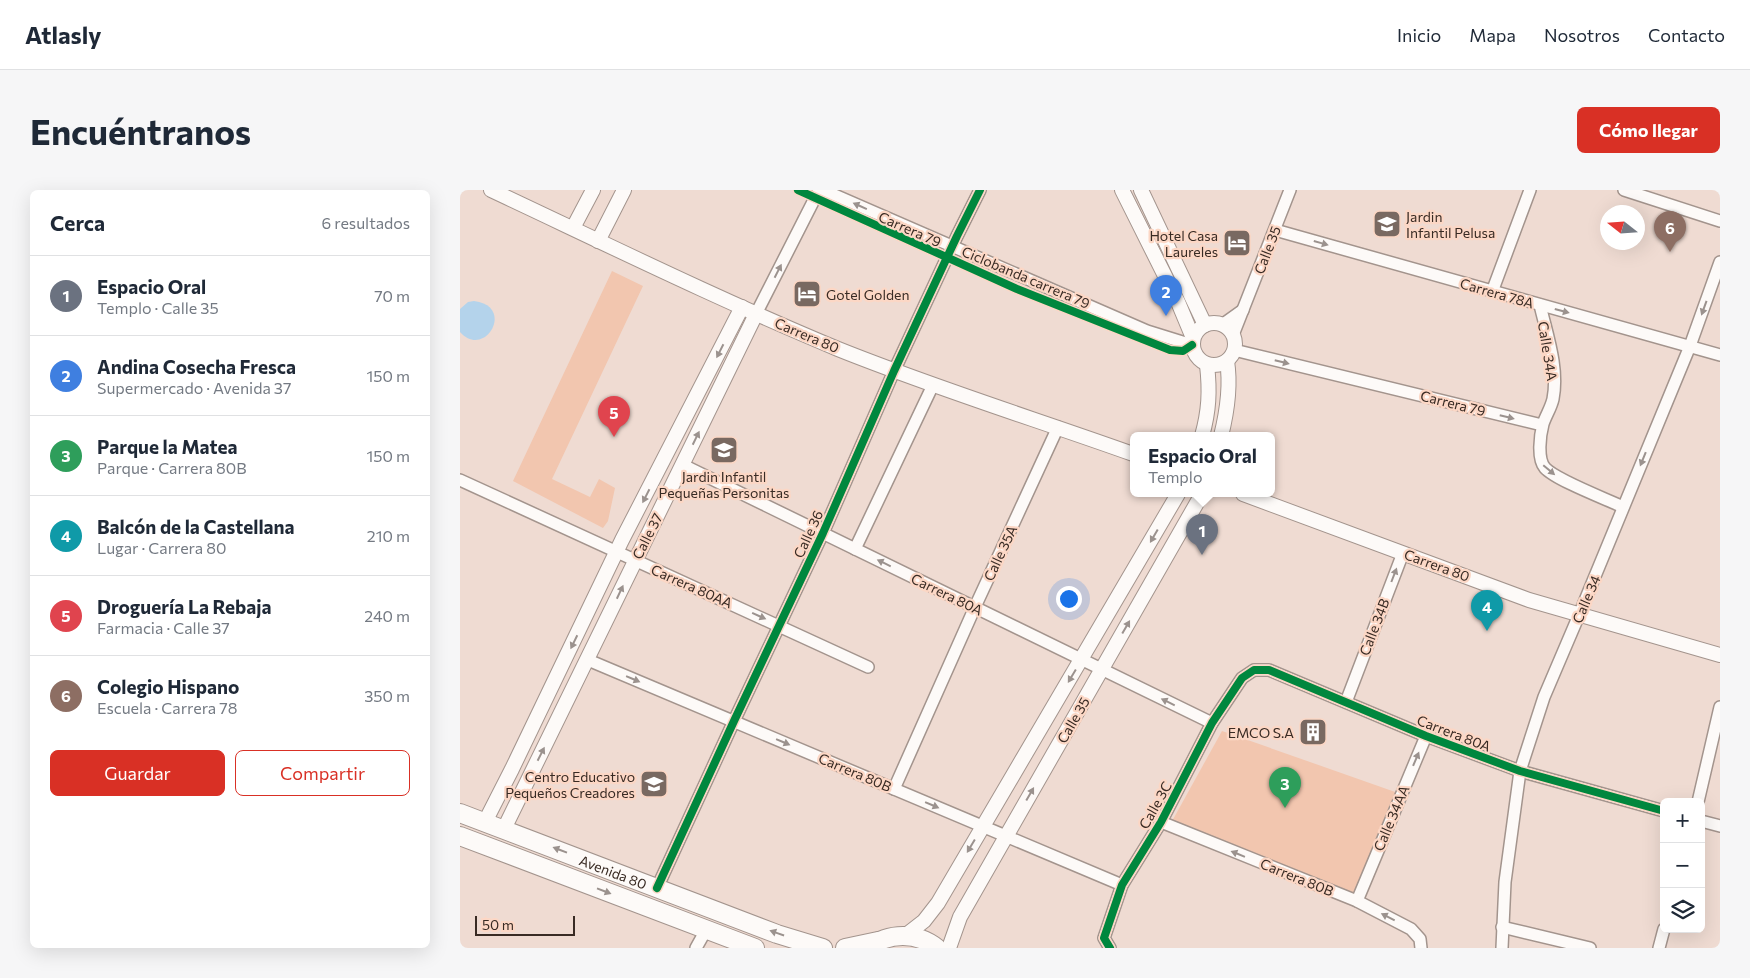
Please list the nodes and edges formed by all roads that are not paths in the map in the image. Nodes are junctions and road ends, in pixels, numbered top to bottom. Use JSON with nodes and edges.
{"nodes":[{"id":1,"x":491,"y":190,"type":"edge"},
{"id":2,"x":594,"y":190,"type":"edge"},
{"id":3,"x":624,"y":190,"type":"edge"},
{"id":4,"x":821,"y":190,"type":"edge"},
{"id":5,"x":980,"y":190,"type":"edge"},
{"id":6,"x":1122,"y":190,"type":"edge"},
{"id":7,"x":1141,"y":190,"type":"edge"},
{"id":8,"x":1290,"y":190,"type":"edge"},
{"id":9,"x":1530,"y":190,"type":"edge"},
{"id":10,"x":1624,"y":190,"type":"edge"},
{"id":11,"x":1720,"y":220,"type":"edge"},
{"id":12,"x":573,"y":228,"type":"junction"},
{"id":13,"x":1275,"y":230,"type":"junction"},
{"id":14,"x":598,"y":241,"type":"junction"},
{"id":15,"x":952,"y":247,"type":"junction"},
{"id":16,"x":1720,"y":262,"type":"edge"},
{"id":17,"x":1492,"y":292,"type":"junction"},
{"id":18,"x":1540,"y":305,"type":"junction"},
{"id":19,"x":742,"y":308,"type":"junction"},
{"id":20,"x":1244,"y":309,"type":"junction"},
{"id":21,"x":756,"y":314,"type":"junction"},
{"id":22,"x":1205,"y":325,"type":"junction"},
{"id":23,"x":1222,"y":325,"type":"junction"},
{"id":24,"x":1233,"y":335,"type":"junction"},
{"id":25,"x":1193,"y":341,"type":"junction"},
{"id":26,"x":1690,"y":346,"type":"junction"},
{"id":27,"x":1231,"y":355,"type":"junction"},
{"id":28,"x":1720,"y":355,"type":"edge"},
{"id":29,"x":1207,"y":365,"type":"junction"},
{"id":30,"x":894,"y":371,"type":"junction"},
{"id":31,"x":933,"y":385,"type":"junction"},
{"id":32,"x":1542,"y":425,"type":"junction"},
{"id":33,"x":1058,"y":427,"type":"junction"},
{"id":34,"x":1203,"y":432,"type":"edge"},
{"id":35,"x":1223,"y":432,"type":"edge"},
{"id":36,"x":1130,"y":453,"type":"edge"},
{"id":37,"x":683,"y":465,"type":"junction"},
{"id":38,"x":460,"y":480,"type":"edge"},
{"id":39,"x":1176,"y":497,"type":"edge"},
{"id":40,"x":1200,"y":497,"type":"edge"},
{"id":41,"x":1251,"y":497,"type":"edge"},
{"id":42,"x":1623,"y":507,"type":"junction"},
{"id":43,"x":823,"y":534,"type":"junction"},
{"id":44,"x":855,"y":549,"type":"junction"},
{"id":45,"x":618,"y":552,"type":"junction"},
{"id":46,"x":1403,"y":553,"type":"junction"},
{"id":47,"x":635,"y":560,"type":"junction"},
{"id":48,"x":975,"y":607,"type":"junction"},
{"id":49,"x":1579,"y":615,"type":"junction"},
{"id":50,"x":780,"y":626,"type":"junction"},
{"id":51,"x":1720,"y":655,"type":"edge"},
{"id":52,"x":588,"y":660,"type":"junction"},
{"id":53,"x":1082,"y":660,"type":"junction"},
{"id":54,"x":868,"y":668,"type":"dead end"},
{"id":55,"x":1102,"y":669,"type":"junction"},
{"id":56,"x":1242,"y":678,"type":"joint"},
{"id":57,"x":1346,"y":702,"type":"junction"},
{"id":58,"x":1720,"y":707,"type":"edge"},
{"id":59,"x":734,"y":721,"type":"junction"},
{"id":60,"x":1212,"y":723,"type":"junction"},
{"id":61,"x":1426,"y":736,"type":"junction"},
{"id":62,"x":1520,"y":771,"type":"junction"},
{"id":63,"x":894,"y":789,"type":"junction"},
{"id":64,"x":1699,"y":798,"type":"edge"},
{"id":65,"x":1660,"y":810,"type":"edge"},
{"id":66,"x":460,"y":812,"type":"edge"},
{"id":67,"x":484,"y":822,"type":"junction"},
{"id":68,"x":1160,"y":822,"type":"junction"},
{"id":69,"x":1705,"y":822,"type":"edge"},
{"id":70,"x":983,"y":826,"type":"junction"},
{"id":71,"x":1720,"y":826,"type":"edge"},
{"id":72,"x":504,"y":829,"type":"junction"},
{"id":73,"x":460,"y":836,"type":"edge"},
{"id":74,"x":1006,"y":836,"type":"junction"},
{"id":75,"x":1122,"y":885,"type":"junction"},
{"id":76,"x":657,"y":888,"type":"junction"},
{"id":77,"x":1357,"y":901,"type":"junction"},
{"id":78,"x":1502,"y":926,"type":"junction"},
{"id":79,"x":706,"y":930,"type":"junction"},
{"id":80,"x":1663,"y":933,"type":"edge"},
{"id":81,"x":906,"y":935,"type":"junction"},
{"id":82,"x":874,"y":944,"type":"edge"},
{"id":83,"x":696,"y":948,"type":"edge"},
{"id":84,"x":755,"y":948,"type":"edge"},
{"id":85,"x":823,"y":948,"type":"edge"},
{"id":86,"x":845,"y":948,"type":"edge"},
{"id":87,"x":937,"y":948,"type":"edge"},
{"id":88,"x":949,"y":948,"type":"edge"},
{"id":89,"x":1110,"y":948,"type":"edge"},
{"id":90,"x":1421,"y":948,"type":"edge"},
{"id":91,"x":1502,"y":948,"type":"edge"},
{"id":92,"x":1590,"y":948,"type":"edge"},
{"id":93,"x":1659,"y":948,"type":"edge"}],
"edges":[{"from":1,"to":12,"type":"street","name":"Carrera 80"},
{"from":2,"to":12,"type":"street"},
{"from":3,"to":14,"type":"street"},
{"from":15,"to":4,"type":"street","name":"Carrera 79","one_way":true},
{"from":21,"to":4,"type":"street","name":"Calle 37","one_way":true},
{"from":5,"to":15,"type":"street","name":"Calle 36"},
{"from":6,"to":25,"type":"street"},
{"from":7,"to":22,"type":"street"},
{"from":8,"to":13,"type":"street","name":"Calle 35"},
{"from":9,"to":17,"type":"street"},
{"from":10,"to":11,"type":"street"},
{"from":12,"to":14,"type":"street","name":"Carrera 80"},
{"from":13,"to":17,"type":"street","name":"Carrera 78A","one_way":true},
{"from":13,"to":20,"type":"street","name":"Calle 35"},
{"from":14,"to":19,"type":"street","name":"Carrera 80"},
{"from":15,"to":25,"type":"street","name":"Carrera 79"},
{"from":15,"to":30,"type":"street","name":"Calle 36"},
{"from":16,"to":26,"type":"street","name":"Calle 34","one_way":true},
{"from":17,"to":18,"type":"street","name":"Carrera 78A"},
{"from":18,"to":26,"type":"street","name":"Carrera 78A","one_way":true},
{"from":18,"to":32,"type":"street","name":"Calle 34A"},
{"from":19,"to":21,"type":"street","name":"Carrera 80"},
{"from":19,"to":45,"type":"street","name":"Calle 37","one_way":true},
{"from":20,"to":23,"type":"street"},
{"from":20,"to":24,"type":"street","name":"Calle 35"},
{"from":21,"to":30,"type":"street","name":"Carrera 80"},
{"from":37,"to":21,"type":"street","name":"Calle 37","one_way":true},
{"from":22,"to":23,"type":"street"},
{"from":22,"to":25,"type":"street"},
{"from":23,"to":24,"type":"street"},
{"from":24,"to":27,"type":"street"},
{"from":25,"to":29,"type":"street"},
{"from":26,"to":28,"type":"street","name":"Carrera 78A"},
{"from":26,"to":42,"type":"street","name":"Calle 34","one_way":true},
{"from":27,"to":29,"type":"street"},
{"from":27,"to":32,"type":"street","name":"Carrera 79","one_way":true},
{"from":27,"to":35,"type":"street"},
{"from":29,"to":34,"type":"street"},
{"from":30,"to":31,"type":"street","name":"Carrera 80"},
{"from":30,"to":43,"type":"street","name":"Calle 36"},
{"from":31,"to":33,"type":"street","name":"Carrera 80"},
{"from":31,"to":44,"type":"street"},
{"from":32,"to":42,"type":"street","one_way":true},
{"from":33,"to":36,"type":"street","name":"Carrera 80"},
{"from":33,"to":48,"type":"street","name":"Calle 35A"},
{"from":37,"to":43,"type":"street","name":"Carrera 80A"},
{"from":37,"to":47,"type":"street","name":"Calle 37"},
{"from":38,"to":45,"type":"street","name":"Carrera 80AA"},
{"from":39,"to":53,"type":"street","name":"Calle 35","one_way":true},
{"from":55,"to":40,"type":"street","name":"Calle 35","one_way":true},
{"from":41,"to":46,"type":"street","name":"Carrera 80"},
{"from":42,"to":49,"type":"street","name":"Calle 34"},
{"from":43,"to":44,"type":"street","name":"Carrera 80A"},
{"from":43,"to":50,"type":"street","name":"Calle 36"},
{"from":48,"to":44,"type":"street","name":"Carrera 80A","one_way":true},
{"from":45,"to":47,"type":"street","name":"Carrera 80AA"},
{"from":45,"to":67,"type":"street","name":"Calle 37","one_way":true},
{"from":46,"to":49,"type":"street","name":"Carrera 80"},
{"from":57,"to":46,"type":"street","name":"Calle 34B","one_way":true},
{"from":47,"to":50,"type":"street","name":"Carrera 80AA","one_way":true},
{"from":52,"to":47,"type":"street","name":"Calle 37","one_way":true},
{"from":48,"to":53,"type":"street","name":"Carrera 80A"},
{"from":48,"to":63,"type":"street","name":"Calle 35A"},
{"from":49,"to":51,"type":"street","name":"Carrera 80"},
{"from":49,"to":62,"type":"street","name":"Calle 34"},
{"from":50,"to":54,"type":"street","name":"Carrera 80AA"},
{"from":50,"to":59,"type":"street","name":"Calle 36"},
{"from":52,"to":59,"type":"street","name":"Carrera 80B","one_way":true},
{"from":72,"to":52,"type":"street","name":"Calle 37","one_way":true},
{"from":53,"to":55,"type":"street","name":"Carrera 80A"},
{"from":53,"to":70,"type":"street","name":"Calle 35","one_way":true},
{"from":60,"to":55,"type":"street","name":"Carrera 80A","one_way":true},
{"from":74,"to":55,"type":"street","name":"Calle 35","one_way":true},
{"from":56,"to":57,"type":"street","name":"Carrera 80A"},
{"from":56,"to":60,"type":"street","name":"Calle 3C"},
{"from":57,"to":61,"type":"street","name":"Carrera 80A"},
{"from":58,"to":64,"type":"street"},
{"from":59,"to":63,"type":"street","name":"Carrera 80B","one_way":true},
{"from":59,"to":76,"type":"street","name":"Calle 36"},
{"from":60,"to":68,"type":"street","name":"Calle 3C"},
{"from":61,"to":62,"type":"street","name":"Carrera 80A"},
{"from":77,"to":61,"type":"street","name":"Calle 34AA","one_way":true},
{"from":62,"to":65,"type":"street","name":"Carrera 80A"},
{"from":62,"to":78,"type":"street","name":"Calle 34"},
{"from":63,"to":70,"type":"street","name":"Carrera 80B","one_way":true},
{"from":66,"to":67,"type":"main road","name":"Avenida 80"},
{"from":67,"to":72,"type":"main road","name":"Avenida 80"},
{"from":68,"to":75,"type":"street","name":"Calle 3C"},
{"from":77,"to":68,"type":"street","name":"Carrera 80B","one_way":true},
{"from":69,"to":71,"type":"street"},
{"from":70,"to":74,"type":"street","name":"Carrera 80B"},
{"from":70,"to":81,"type":"street","name":"Calle 35","one_way":true},
{"from":76,"to":72,"type":"main road","name":"Avenida 80","one_way":true},
{"from":73,"to":79,"type":"main road","name":"Avenida 80","one_way":true},
{"from":74,"to":75,"type":"street","name":"Carrera 80B"},
{"from":74,"to":88,"type":"street","name":"Calle 35"},
{"from":75,"to":89,"type":"street","name":"Calle 3C"},
{"from":85,"to":76,"type":"main road","name":"Avenida 80","one_way":true},
{"from":90,"to":77,"type":"street","name":"Carrera 80B","one_way":true},
{"from":78,"to":91,"type":"street","name":"Calle 34"},
{"from":78,"to":92,"type":"street"},
{"from":79,"to":83,"type":"street"},
{"from":79,"to":84,"type":"main road","name":"Avenida 80"},
{"from":80,"to":93,"type":"street"},
{"from":81,"to":82,"type":"main road"},
{"from":81,"to":87,"type":"main road"},
{"from":82,"to":86,"type":"main road"}]}
